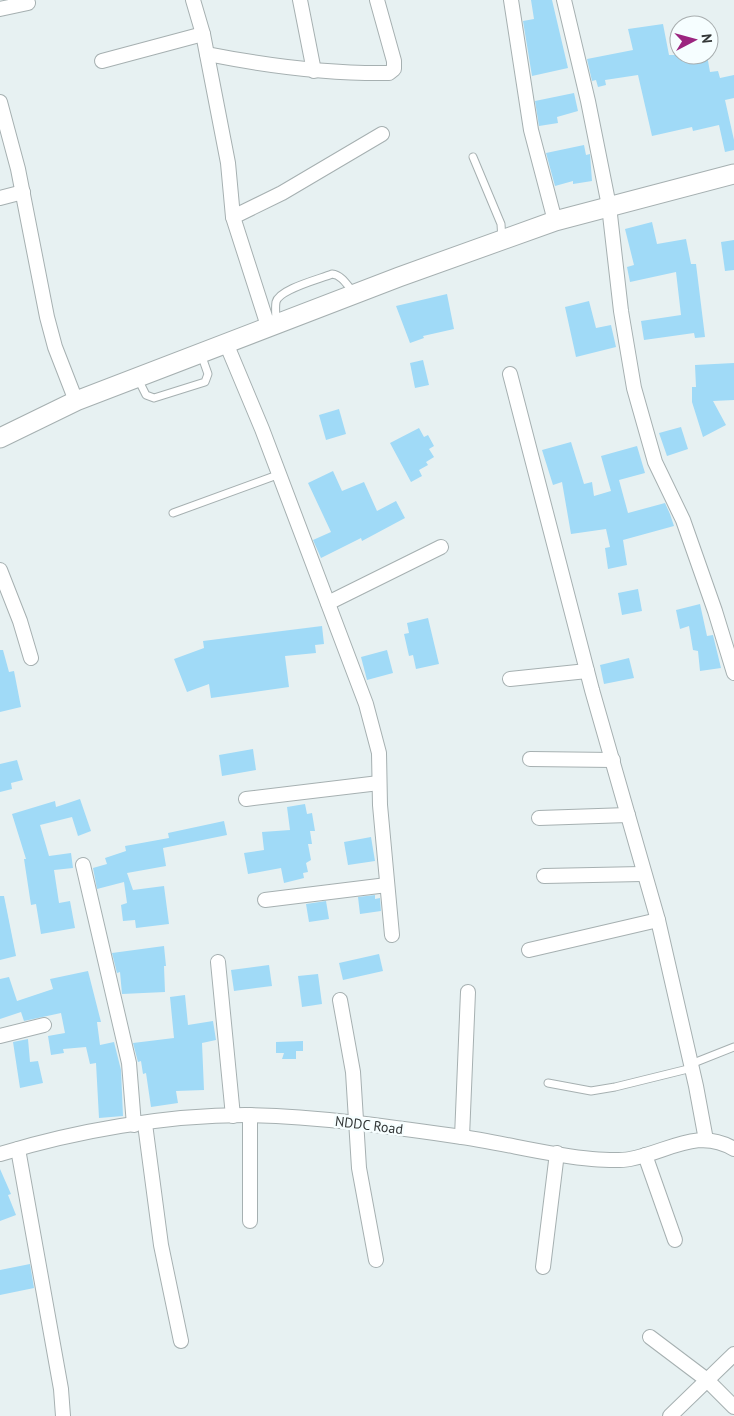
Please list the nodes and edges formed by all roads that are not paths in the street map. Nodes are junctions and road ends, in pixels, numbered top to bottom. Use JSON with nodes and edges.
{"nodes":[{"id":1,"x":193,"y":0,"type":"edge"},
{"id":2,"x":300,"y":0,"type":"edge"},
{"id":3,"x":377,"y":0,"type":"edge"},
{"id":4,"x":511,"y":0,"type":"edge"},
{"id":5,"x":564,"y":0,"type":"edge"},
{"id":6,"x":28,"y":3,"type":"dead end"},
{"id":7,"x":0,"y":9,"type":"edge"},
{"id":8,"x":203,"y":34,"type":"junction"},
{"id":9,"x":207,"y":54,"type":"junction"},
{"id":10,"x":102,"y":61,"type":"dead end"},
{"id":11,"x":314,"y":71,"type":"junction"},
{"id":12,"x":0,"y":102,"type":"edge"},
{"id":13,"x":382,"y":134,"type":"dead end"},
{"id":14,"x":474,"y":157,"type":"dead end"},
{"id":15,"x":734,"y":174,"type":"edge"},
{"id":16,"x":22,"y":192,"type":"junction"},
{"id":17,"x":0,"y":198,"type":"edge"},
{"id":18,"x":609,"y":206,"type":"junction"},
{"id":19,"x":233,"y":217,"type":"junction"},
{"id":20,"x":555,"y":222,"type":"junction"},
{"id":21,"x":502,"y":240,"type":"junction"},
{"id":22,"x":354,"y":294,"type":"junction"},
{"id":23,"x":272,"y":325,"type":"junction"},
{"id":24,"x":226,"y":343,"type":"junction"},
{"id":25,"x":201,"y":352,"type":"junction"},
{"id":26,"x":510,"y":374,"type":"dead end"},
{"id":27,"x":137,"y":377,"type":"junction"},
{"id":28,"x":76,"y":401,"type":"junction"},
{"id":29,"x":0,"y":438,"type":"edge"},
{"id":30,"x":280,"y":474,"type":"junction"},
{"id":31,"x":173,"y":513,"type":"dead end"},
{"id":32,"x":441,"y":547,"type":"dead end"},
{"id":33,"x":0,"y":570,"type":"edge"},
{"id":34,"x":328,"y":603,"type":"junction"},
{"id":35,"x":30,"y":658,"type":"dead end"},
{"id":36,"x":587,"y":671,"type":"junction"},
{"id":37,"x":734,"y":674,"type":"edge"},
{"id":38,"x":510,"y":679,"type":"dead end"},
{"id":39,"x":530,"y":759,"type":"dead end"},
{"id":40,"x":613,"y":760,"type":"junction"},
{"id":41,"x":380,"y":782,"type":"junction"},
{"id":42,"x":246,"y":799,"type":"dead end"},
{"id":43,"x":628,"y":815,"type":"junction"},
{"id":44,"x":538,"y":818,"type":"dead end"},
{"id":45,"x":83,"y":865,"type":"dead end"},
{"id":46,"x":642,"y":874,"type":"junction"},
{"id":47,"x":544,"y":876,"type":"dead end"},
{"id":48,"x":387,"y":885,"type":"junction"},
{"id":49,"x":265,"y":900,"type":"dead end"},
{"id":50,"x":658,"y":920,"type":"junction"},
{"id":51,"x":392,"y":935,"type":"dead end"},
{"id":52,"x":529,"y":950,"type":"dead end"},
{"id":53,"x":218,"y":962,"type":"dead end"},
{"id":54,"x":468,"y":992,"type":"dead end"},
{"id":55,"x":340,"y":1000,"type":"dead end"},
{"id":56,"x":44,"y":1025,"type":"dead end"},
{"id":57,"x":0,"y":1036,"type":"edge"},
{"id":58,"x":734,"y":1047,"type":"edge"},
{"id":59,"x":691,"y":1066,"type":"junction"},
{"id":60,"x":548,"y":1083,"type":"dead end"},
{"id":61,"x":250,"y":1115,"type":"junction"},
{"id":62,"x":233,"y":1116,"type":"junction"},
{"id":63,"x":356,"y":1123,"type":"junction"},
{"id":64,"x":139,"y":1124,"type":"junction"},
{"id":65,"x":462,"y":1137,"type":"junction"},
{"id":66,"x":706,"y":1140,"type":"junction"},
{"id":67,"x":18,"y":1149,"type":"junction"},
{"id":68,"x":734,"y":1149,"type":"edge"},
{"id":69,"x":558,"y":1153,"type":"junction"},
{"id":70,"x":0,"y":1154,"type":"edge"},
{"id":71,"x":645,"y":1155,"type":"junction"},
{"id":72,"x":250,"y":1221,"type":"dead end"},
{"id":73,"x":675,"y":1240,"type":"dead end"},
{"id":74,"x":376,"y":1260,"type":"dead end"},
{"id":75,"x":542,"y":1267,"type":"dead end"},
{"id":76,"x":650,"y":1337,"type":"dead end"},
{"id":77,"x":181,"y":1341,"type":"dead end"},
{"id":78,"x":734,"y":1354,"type":"edge"},
{"id":79,"x":707,"y":1380,"type":"junction"},
{"id":80,"x":734,"y":1407,"type":"edge"},
{"id":81,"x":63,"y":1416,"type":"edge"},
{"id":82,"x":670,"y":1416,"type":"edge"}],
"edges":[{"from":1,"to":8,"type":"street"},
{"from":2,"to":11,"type":"street"},
{"from":3,"to":11,"type":"street"},
{"from":4,"to":20,"type":"street"},
{"from":5,"to":18,"type":"street"},
{"from":6,"to":7,"type":"street"},
{"from":8,"to":9,"type":"street"},
{"from":8,"to":10,"type":"street"},
{"from":9,"to":11,"type":"street"},
{"from":9,"to":19,"type":"street"},
{"from":12,"to":16,"type":"street"},
{"from":13,"to":19,"type":"street"},
{"from":14,"to":21,"type":"lane"},
{"from":15,"to":18,"type":"street"},
{"from":16,"to":17,"type":"street"},
{"from":16,"to":28,"type":"street"},
{"from":18,"to":20,"type":"street"},
{"from":18,"to":37,"type":"street"},
{"from":19,"to":23,"type":"street"},
{"from":20,"to":21,"type":"street"},
{"from":21,"to":22,"type":"street"},
{"from":22,"to":23,"type":"street"},
{"from":22,"to":23,"type":"lane"},
{"from":23,"to":24,"type":"street"},
{"from":24,"to":25,"type":"street"},
{"from":24,"to":30,"type":"street"},
{"from":25,"to":27,"type":"street"},
{"from":25,"to":27,"type":"lane"},
{"from":26,"to":36,"type":"street"},
{"from":27,"to":28,"type":"street"},
{"from":28,"to":29,"type":"street"},
{"from":30,"to":31,"type":"lane"},
{"from":30,"to":34,"type":"street"},
{"from":32,"to":34,"type":"street"},
{"from":33,"to":35,"type":"street"},
{"from":34,"to":41,"type":"street"},
{"from":36,"to":38,"type":"street"},
{"from":36,"to":40,"type":"street"},
{"from":39,"to":40,"type":"street"},
{"from":40,"to":43,"type":"street"},
{"from":41,"to":42,"type":"street"},
{"from":41,"to":48,"type":"street"},
{"from":43,"to":44,"type":"street"},
{"from":43,"to":46,"type":"street"},
{"from":45,"to":64,"type":"street"},
{"from":46,"to":47,"type":"street"},
{"from":46,"to":50,"type":"street"},
{"from":48,"to":49,"type":"street"},
{"from":48,"to":51,"type":"street"},
{"from":50,"to":52,"type":"street"},
{"from":50,"to":59,"type":"street"},
{"from":53,"to":62,"type":"street"},
{"from":54,"to":65,"type":"street"},
{"from":55,"to":63,"type":"street"},
{"from":56,"to":57,"type":"street"},
{"from":58,"to":59,"type":"lane"},
{"from":59,"to":60,"type":"lane"},
{"from":59,"to":66,"type":"street"},
{"from":61,"to":62,"type":"street","name":"NDDC Road"},
{"from":61,"to":63,"type":"street","name":"NDDC Road"},
{"from":61,"to":72,"type":"street"},
{"from":62,"to":64,"type":"street","name":"NDDC Road"},
{"from":63,"to":65,"type":"street","name":"NDDC Road"},
{"from":63,"to":74,"type":"street"},
{"from":64,"to":67,"type":"street","name":"NDDC Road"},
{"from":64,"to":77,"type":"street"},
{"from":65,"to":69,"type":"street","name":"NDDC Road"},
{"from":66,"to":68,"type":"street","name":"NDDC Road"},
{"from":66,"to":71,"type":"street","name":"NDDC Road"},
{"from":67,"to":70,"type":"street","name":"NDDC Road"},
{"from":67,"to":81,"type":"street"},
{"from":69,"to":71,"type":"street","name":"NDDC Road"},
{"from":69,"to":75,"type":"street"},
{"from":71,"to":73,"type":"street"},
{"from":76,"to":79,"type":"street"},
{"from":78,"to":79,"type":"street"},
{"from":79,"to":80,"type":"street"},
{"from":79,"to":82,"type":"street"}]}
